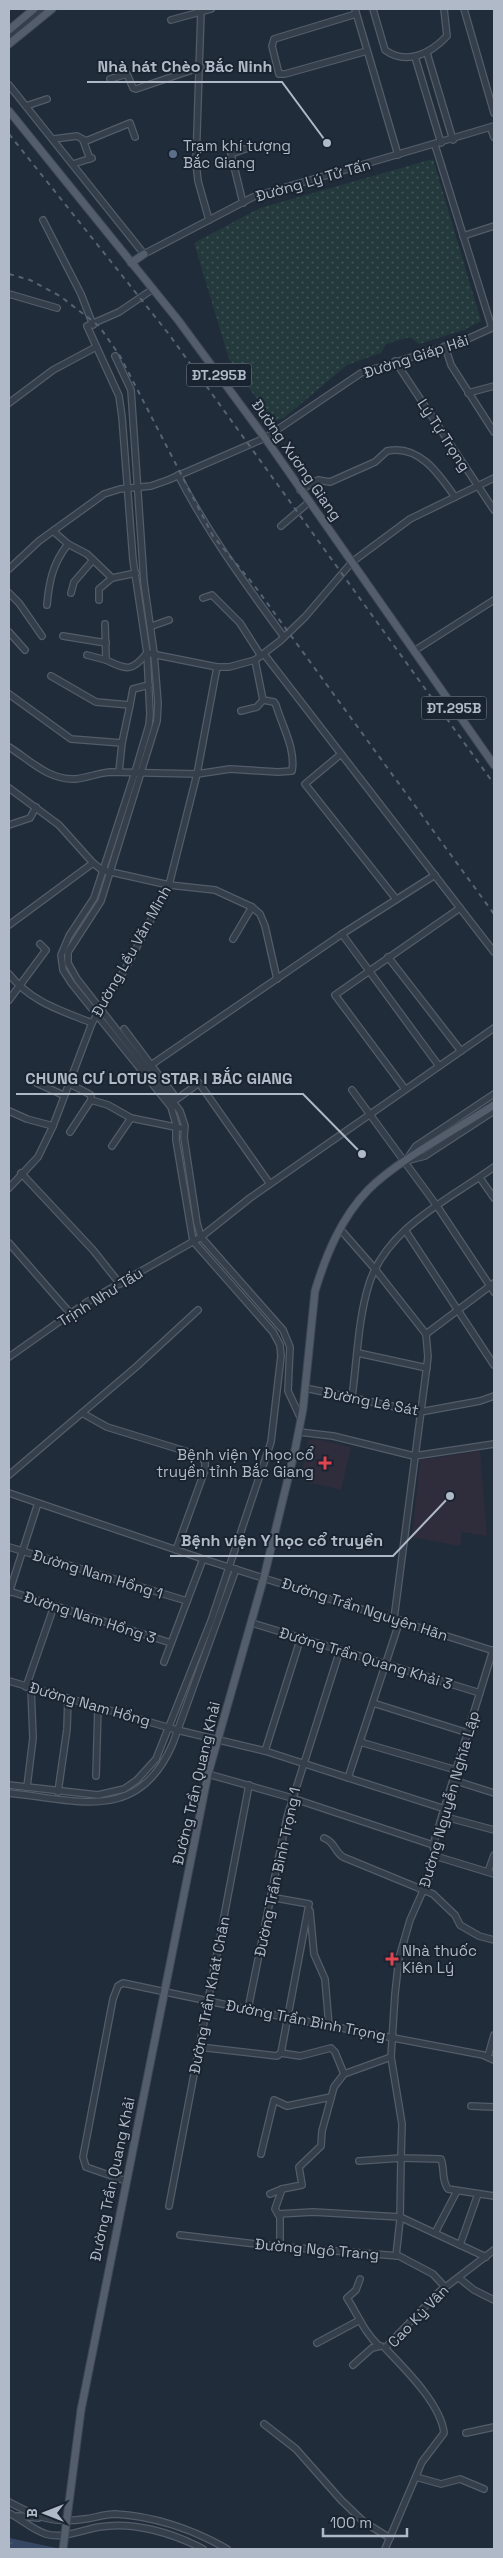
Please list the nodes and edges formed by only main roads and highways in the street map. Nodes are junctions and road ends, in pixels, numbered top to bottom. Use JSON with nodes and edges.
{"nodes":[{"id":1,"x":34,"y":9,"type":"edge"},
{"id":2,"x":52,"y":9,"type":"edge"},
{"id":3,"x":9,"y":30,"type":"edge"},
{"id":4,"x":9,"y":44,"type":"edge"},
{"id":5,"x":9,"y":110,"type":"edge"},
{"id":6,"x":144,"y":254,"type":"road end"},
{"id":7,"x":131,"y":263,"type":"junction"},
{"id":8,"x":494,"y":765,"type":"edge"},
{"id":9,"x":494,"y":1105,"type":"edge"},
{"id":10,"x":63,"y":2549,"type":"edge"}],
"edges":[{"from":1,"to":3,"type":"main road"},
{"from":2,"to":4,"type":"main road"},
{"from":5,"to":7,"type":"main road","name":"Đường Xương Giang","number":"ĐT.295B"},
{"from":6,"to":7,"type":"main road"},
{"from":7,"to":8,"type":"main road","name":"Đường Xương Giang","number":"ĐT.295B"},
{"from":9,"to":10,"type":"main road","name":"Đường Trần Quang Khải","bridge":true}]}
